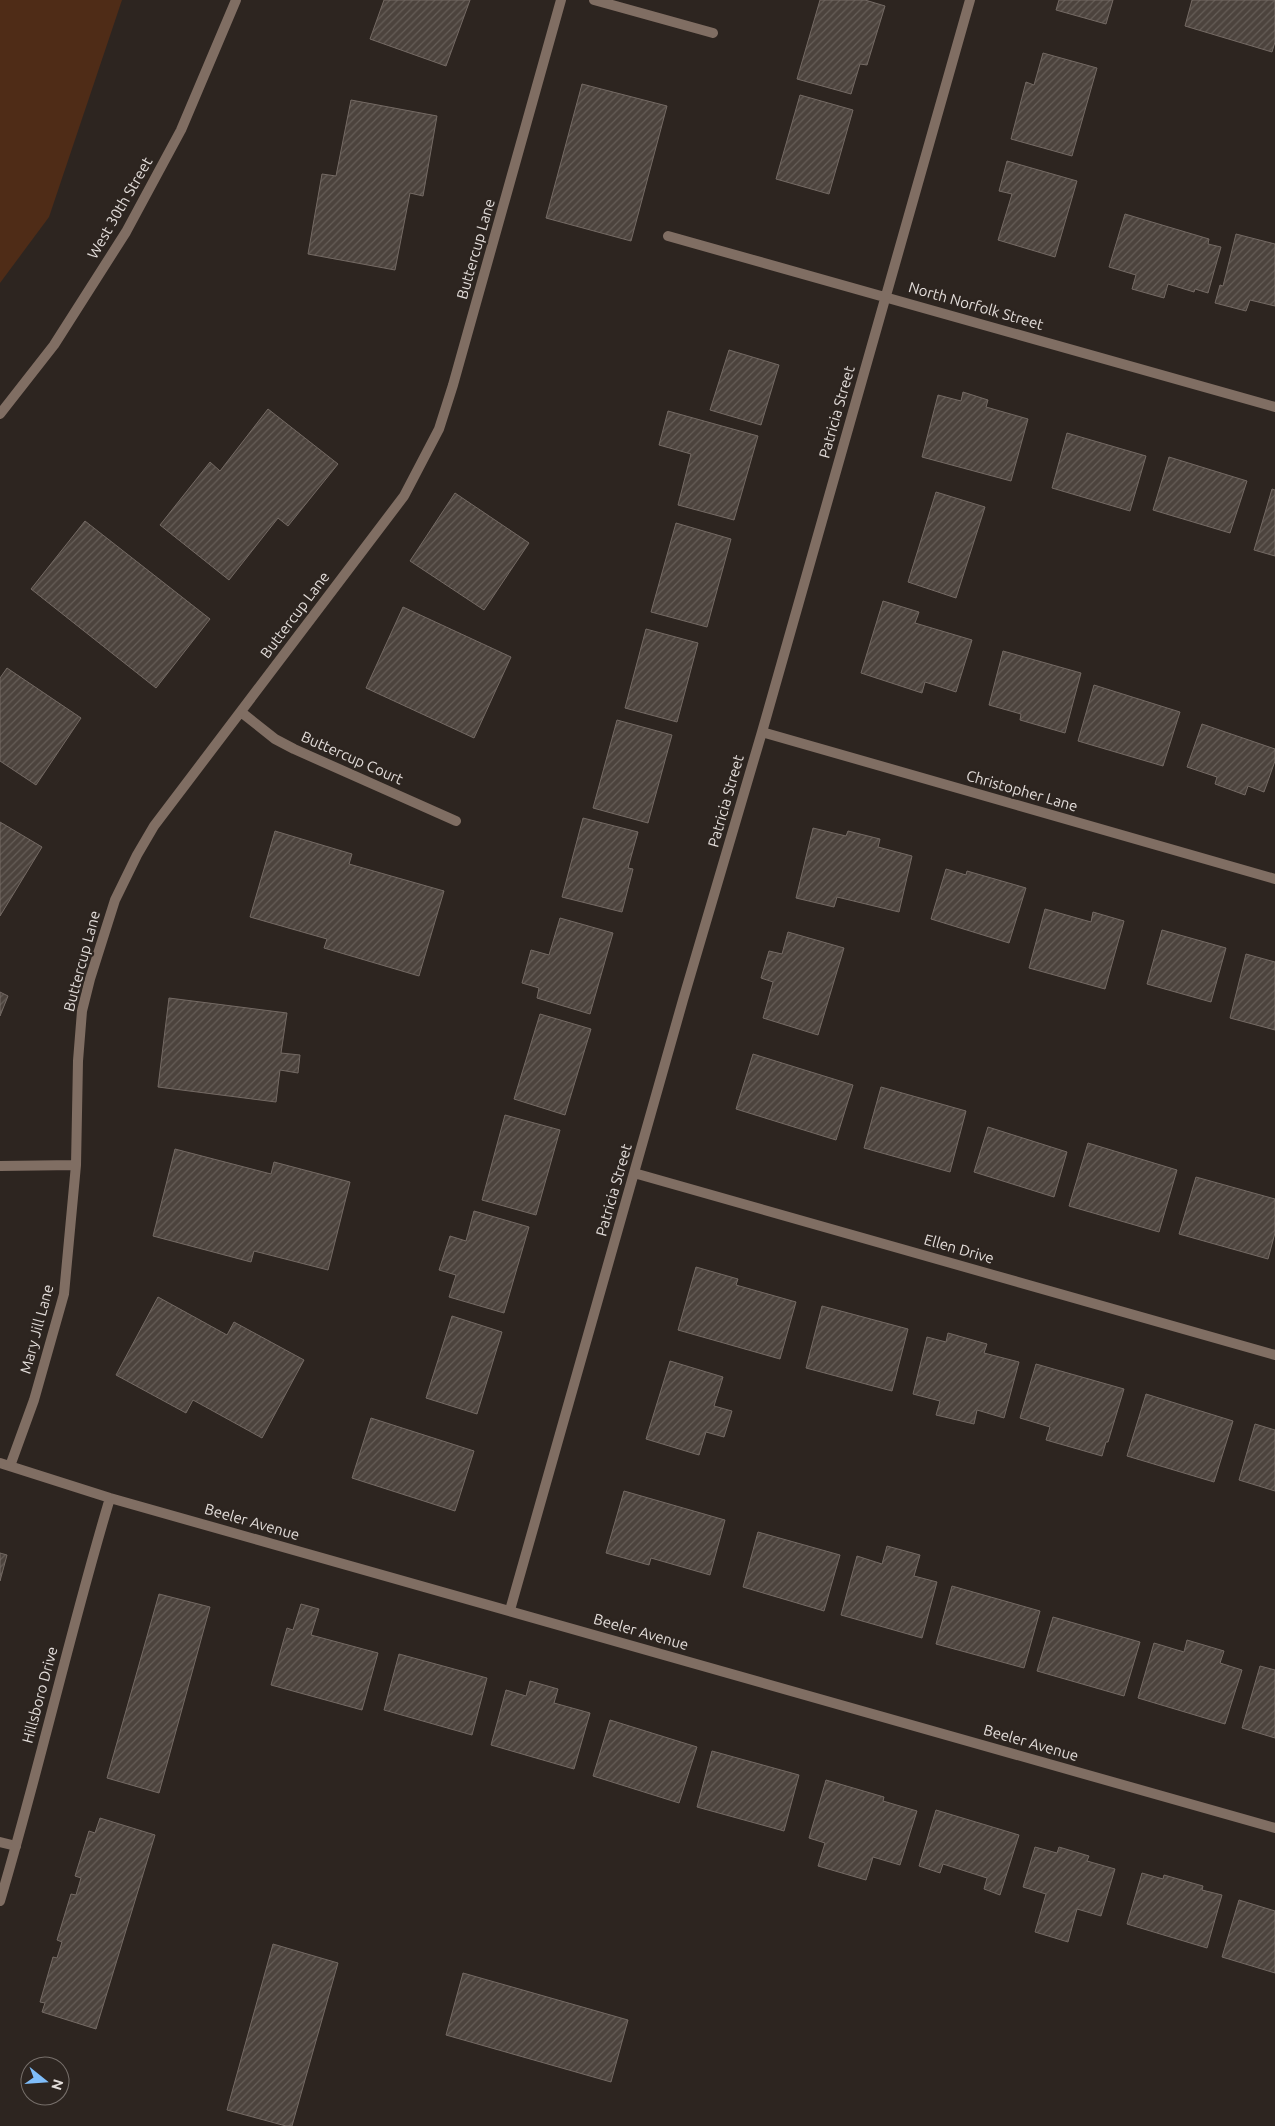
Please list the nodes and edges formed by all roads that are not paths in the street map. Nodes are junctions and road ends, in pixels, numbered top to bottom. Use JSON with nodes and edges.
{"nodes":[{"id":1,"x":236,"y":0,"type":"edge"},
{"id":2,"x":560,"y":0,"type":"edge"},
{"id":3,"x":594,"y":0,"type":"edge"},
{"id":4,"x":970,"y":0,"type":"edge"},
{"id":5,"x":713,"y":33,"type":"dead end"},
{"id":6,"x":668,"y":236,"type":"dead end"},
{"id":7,"x":885,"y":296,"type":"junction"},
{"id":8,"x":1275,"y":407,"type":"edge"},
{"id":9,"x":0,"y":414,"type":"edge"},
{"id":10,"x":241,"y":712,"type":"junction"},
{"id":11,"x":762,"y":732,"type":"junction"},
{"id":12,"x":456,"y":821,"type":"dead end"},
{"id":13,"x":1275,"y":879,"type":"edge"},
{"id":14,"x":76,"y":1164,"type":"junction"},
{"id":15,"x":0,"y":1166,"type":"edge"},
{"id":16,"x":634,"y":1172,"type":"junction"},
{"id":17,"x":1275,"y":1355,"type":"edge"},
{"id":18,"x":5,"y":1464,"type":"edge"},
{"id":19,"x":110,"y":1498,"type":"junction"},
{"id":20,"x":510,"y":1610,"type":"junction"},
{"id":21,"x":1275,"y":1828,"type":"edge"},
{"id":22,"x":0,"y":1842,"type":"edge"},
{"id":23,"x":16,"y":1846,"type":"junction"},
{"id":24,"x":0,"y":1901,"type":"edge"}],
"edges":[{"from":1,"to":9,"type":"street","name":"West 30th Street"},
{"from":2,"to":10,"type":"street","name":"Buttercup Lane"},
{"from":3,"to":5,"type":"street"},
{"from":4,"to":7,"type":"street","name":"Patricia Street"},
{"from":6,"to":7,"type":"street","name":"North Norfolk Street"},
{"from":7,"to":8,"type":"street","name":"North Norfolk Street"},
{"from":7,"to":11,"type":"street","name":"Patricia Street"},
{"from":10,"to":12,"type":"street","name":"Buttercup Court"},
{"from":10,"to":14,"type":"street","name":"Buttercup Lane"},
{"from":11,"to":13,"type":"street","name":"Christopher Lane"},
{"from":11,"to":16,"type":"street","name":"Patricia Street"},
{"from":14,"to":15,"type":"street"},
{"from":14,"to":18,"type":"street","name":"Mary Jill Lane"},
{"from":16,"to":17,"type":"street","name":"Ellen Drive"},
{"from":16,"to":20,"type":"street","name":"Patricia Street"},
{"from":18,"to":19,"type":"street","name":"Beeler Avenue"},
{"from":19,"to":20,"type":"street","name":"Beeler Avenue"},
{"from":19,"to":23,"type":"street","name":"Hillsboro Drive"},
{"from":20,"to":21,"type":"street","name":"Beeler Avenue"},
{"from":22,"to":23,"type":"street"},
{"from":23,"to":24,"type":"street","name":"Hillsboro Drive"}]}
